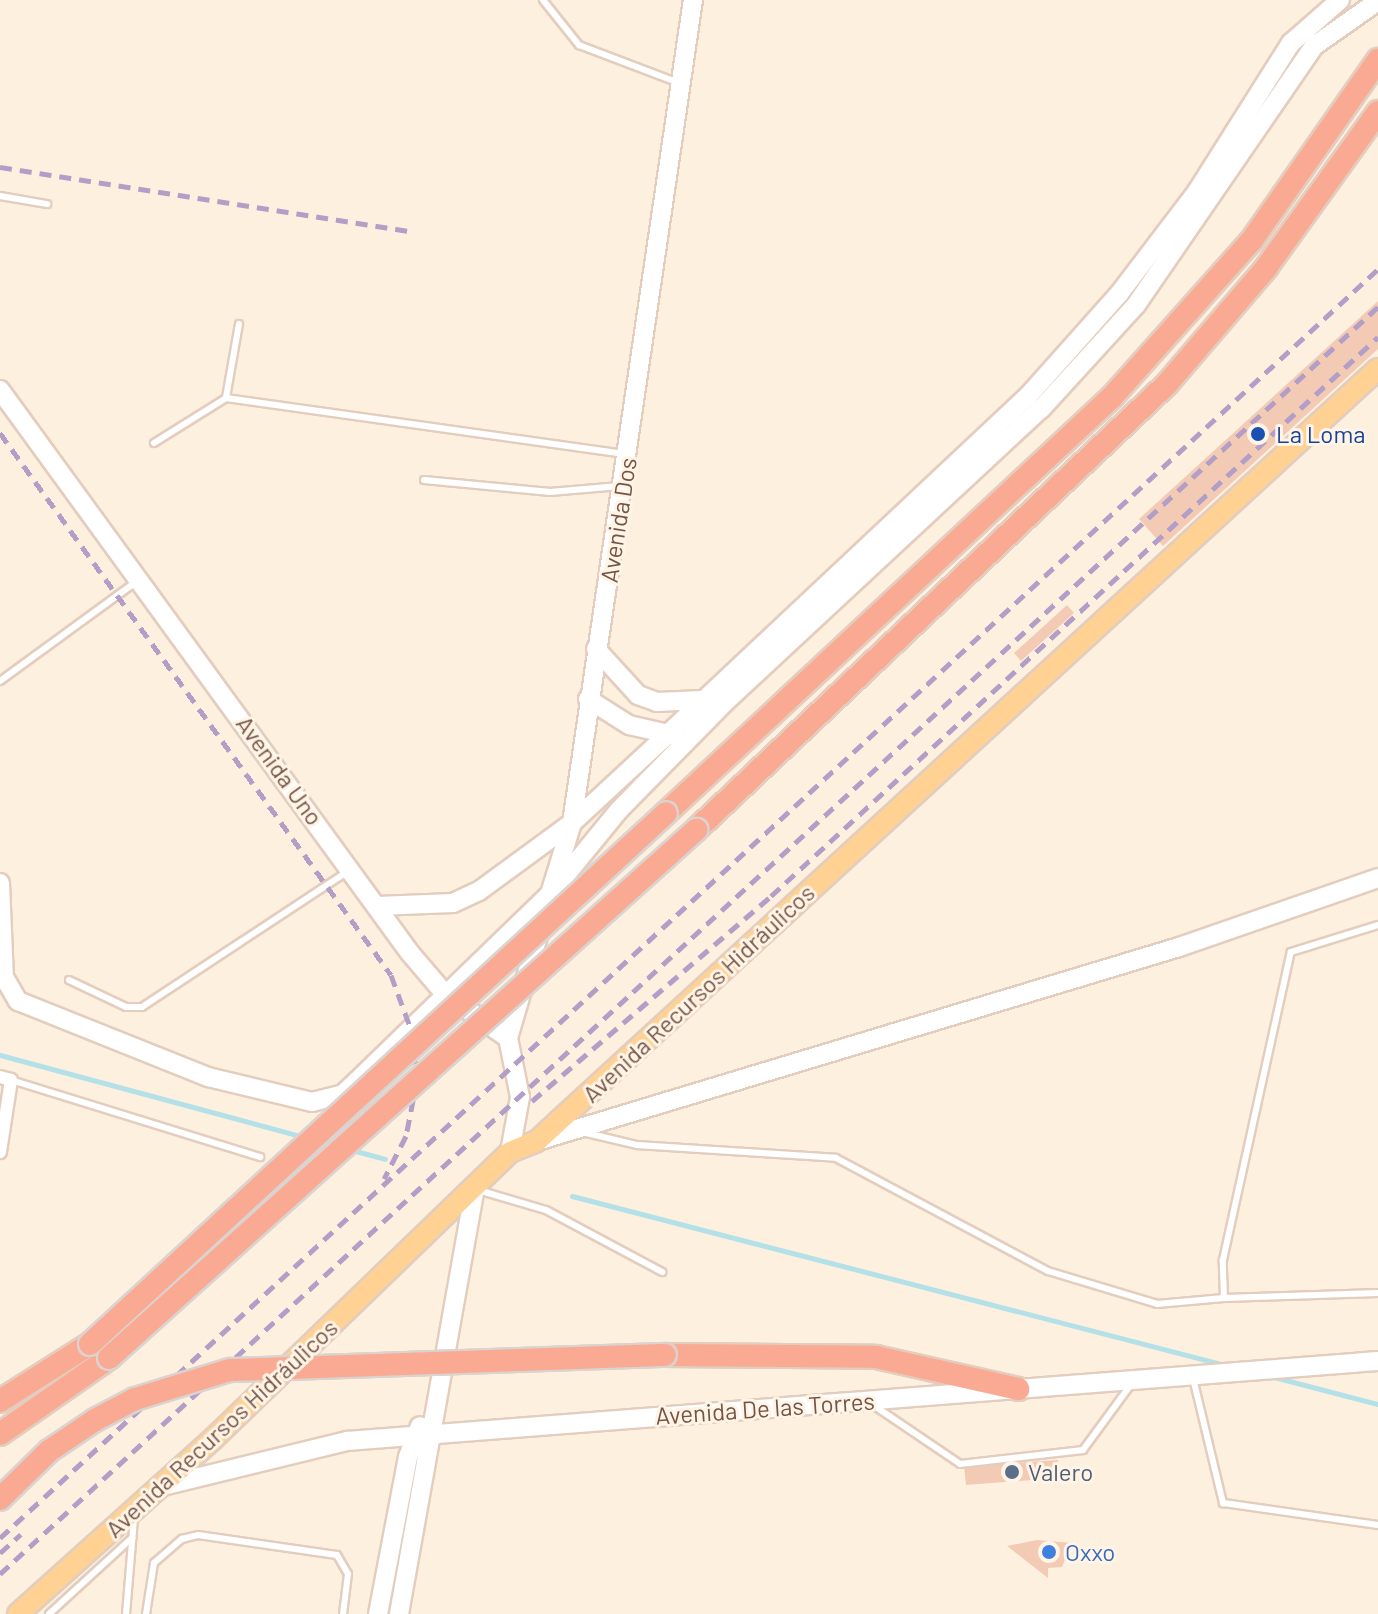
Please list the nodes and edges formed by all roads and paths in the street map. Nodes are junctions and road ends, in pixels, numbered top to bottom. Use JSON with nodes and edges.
{"nodes":[{"id":1,"x":543,"y":0,"type":"edge"},
{"id":2,"x":693,"y":0,"type":"edge"},
{"id":3,"x":1340,"y":0,"type":"edge"},
{"id":4,"x":1378,"y":1,"type":"edge"},
{"id":5,"x":1378,"y":60,"type":"edge"},
{"id":6,"x":682,"y":84,"type":"junction"},
{"id":7,"x":1378,"y":112,"type":"edge"},
{"id":8,"x":0,"y":196,"type":"edge"},
{"id":9,"x":47,"y":204,"type":"dead end"},
{"id":10,"x":239,"y":324,"type":"dead end"},
{"id":11,"x":1378,"y":369,"type":"edge"},
{"id":12,"x":0,"y":390,"type":"edge"},
{"id":13,"x":226,"y":398,"type":"junction"},
{"id":14,"x":154,"y":443,"type":"dead end"},
{"id":15,"x":629,"y":454,"type":"junction"},
{"id":16,"x":424,"y":480,"type":"dead end"},
{"id":17,"x":624,"y":485,"type":"junction"},
{"id":18,"x":140,"y":579,"type":"junction"},
{"id":19,"x":596,"y":649,"type":"junction"},
{"id":20,"x":0,"y":681,"type":"edge"},
{"id":21,"x":588,"y":699,"type":"junction"},
{"id":22,"x":701,"y":700,"type":"junction"},
{"id":23,"x":668,"y":734,"type":"junction"},
{"id":24,"x":692,"y":736,"type":"junction"},
{"id":25,"x":572,"y":823,"type":"junction"},
{"id":26,"x":351,"y":869,"type":"junction"},
{"id":27,"x":1376,"y":882,"type":"edge"},
{"id":28,"x":0,"y":883,"type":"edge"},
{"id":29,"x":550,"y":894,"type":"junction"},
{"id":30,"x":377,"y":906,"type":"junction"},
{"id":31,"x":1378,"y":925,"type":"edge"},
{"id":32,"x":69,"y":980,"type":"dead end"},
{"id":33,"x":445,"y":994,"type":"junction"},
{"id":34,"x":508,"y":1038,"type":"junction"},
{"id":35,"x":6,"y":1079,"type":"edge"},
{"id":36,"x":575,"y":1130,"type":"junction"},
{"id":37,"x":537,"y":1141,"type":"junction"},
{"id":38,"x":0,"y":1152,"type":"edge"},
{"id":39,"x":510,"y":1152,"type":"junction"},
{"id":40,"x":260,"y":1157,"type":"dead end"},
{"id":41,"x":475,"y":1189,"type":"junction"},
{"id":42,"x":662,"y":1272,"type":"dead end"},
{"id":43,"x":1378,"y":1293,"type":"edge"},
{"id":44,"x":1224,"y":1298,"type":"junction"},
{"id":45,"x":1378,"y":1361,"type":"edge"},
{"id":46,"x":1197,"y":1374,"type":"junction"},
{"id":47,"x":1136,"y":1379,"type":"junction"},
{"id":48,"x":1018,"y":1389,"type":"junction"},
{"id":49,"x":867,"y":1400,"type":"junction"},
{"id":50,"x":0,"y":1401,"type":"edge"},
{"id":51,"x":0,"y":1434,"type":"edge"},
{"id":52,"x":424,"y":1434,"type":"junction"},
{"id":53,"x":157,"y":1488,"type":"junction"},
{"id":54,"x":0,"y":1499,"type":"edge"},
{"id":55,"x":135,"y":1510,"type":"junction"},
{"id":56,"x":1378,"y":1525,"type":"edge"},
{"id":57,"x":132,"y":1538,"type":"junction"},
{"id":58,"x":18,"y":1614,"type":"edge"},
{"id":59,"x":49,"y":1614,"type":"edge"},
{"id":60,"x":126,"y":1614,"type":"edge"},
{"id":61,"x":146,"y":1614,"type":"edge"},
{"id":62,"x":343,"y":1614,"type":"edge"},
{"id":63,"x":378,"y":1614,"type":"edge"},
{"id":64,"x":399,"y":1614,"type":"edge"}],
"edges":[{"from":1,"to":6,"type":"lane"},
{"from":2,"to":6,"type":"main road","name":"Avenida Dos"},
{"from":3,"to":22,"type":"main road"},
{"from":4,"to":24,"type":"main road"},
{"from":5,"to":50,"type":"highway","bridge":true},
{"from":6,"to":15,"type":"main road","name":"Avenida Dos"},
{"from":7,"to":51,"type":"highway","bridge":true},
{"from":8,"to":9,"type":"lane"},
{"from":10,"to":13,"type":"lane"},
{"from":11,"to":37,"type":"main road","name":"Avenida Recursos Hidráulicos"},
{"from":12,"to":18,"type":"main road","name":"Avenida Uno"},
{"from":13,"to":14,"type":"lane"},
{"from":13,"to":15,"type":"lane"},
{"from":15,"to":17,"type":"main road","name":"Avenida Dos"},
{"from":16,"to":17,"type":"lane"},
{"from":17,"to":19,"type":"main road","name":"Avenida Dos"},
{"from":18,"to":20,"type":"lane"},
{"from":18,"to":26,"type":"main road","name":"Avenida Uno"},
{"from":19,"to":21,"type":"main road","name":"Avenida Dos"},
{"from":19,"to":22,"type":"main road"},
{"from":21,"to":23,"type":"main road"},
{"from":21,"to":25,"type":"main road","name":"Avenida Dos"},
{"from":22,"to":23,"type":"main road"},
{"from":23,"to":24,"type":"main road"},
{"from":23,"to":25,"type":"main road"},
{"from":24,"to":29,"type":"main road"},
{"from":25,"to":29,"type":"main road","name":"Avenida Dos"},
{"from":25,"to":30,"type":"main road"},
{"from":26,"to":30,"type":"main road","name":"Avenida Uno"},
{"from":26,"to":32,"type":"lane"},
{"from":27,"to":36,"type":"main road"},
{"from":28,"to":33,"type":"main road","name":"Avenida Dos"},
{"from":29,"to":33,"type":"main road","name":"Avenida Dos"},
{"from":29,"to":34,"type":"main road"},
{"from":30,"to":33,"type":"main road","name":"Avenida Uno"},
{"from":31,"to":44,"type":"lane"},
{"from":33,"to":34,"type":"main road","name":"Avenida Uno"},
{"from":34,"to":39,"type":"main road"},
{"from":35,"to":38,"type":"street"},
{"from":35,"to":40,"type":"lane"},
{"from":36,"to":37,"type":"main road"},
{"from":36,"to":44,"type":"lane"},
{"from":37,"to":39,"type":"main road","name":"Avenida Recursos Hidráulicos"},
{"from":39,"to":41,"type":"main road","name":"Avenida Recursos Hidráulicos"},
{"from":41,"to":42,"type":"lane"},
{"from":41,"to":52,"type":"main road"},
{"from":41,"to":53,"type":"main road","name":"Avenida Recursos Hidráulicos"},
{"from":43,"to":44,"type":"lane"},
{"from":45,"to":46,"type":"main road","name":"Avenida De las Torres"},
{"from":46,"to":47,"type":"main road","name":"Avenida De las Torres"},
{"from":46,"to":56,"type":"lane"},
{"from":47,"to":48,"type":"main road","name":"Avenida De las Torres"},
{"from":47,"to":49,"type":"lane"},
{"from":48,"to":49,"type":"main road","name":"Avenida De las Torres"},
{"from":48,"to":54,"type":"highway","bridge":true},
{"from":49,"to":52,"type":"main road","name":"Avenida De las Torres"},
{"from":52,"to":53,"type":"main road","name":"Avenida De las Torres"},
{"from":52,"to":63,"type":"main road"},
{"from":52,"to":64,"type":"main road"},
{"from":53,"to":55,"type":"main road","name":"Avenida Recursos Hidráulicos"},
{"from":55,"to":57,"type":"lane"},
{"from":55,"to":58,"type":"main road","name":"Avenida Recursos Hidráulicos"},
{"from":57,"to":59,"type":"lane"},
{"from":57,"to":60,"type":"lane"},
{"from":61,"to":62,"type":"lane"}]}
